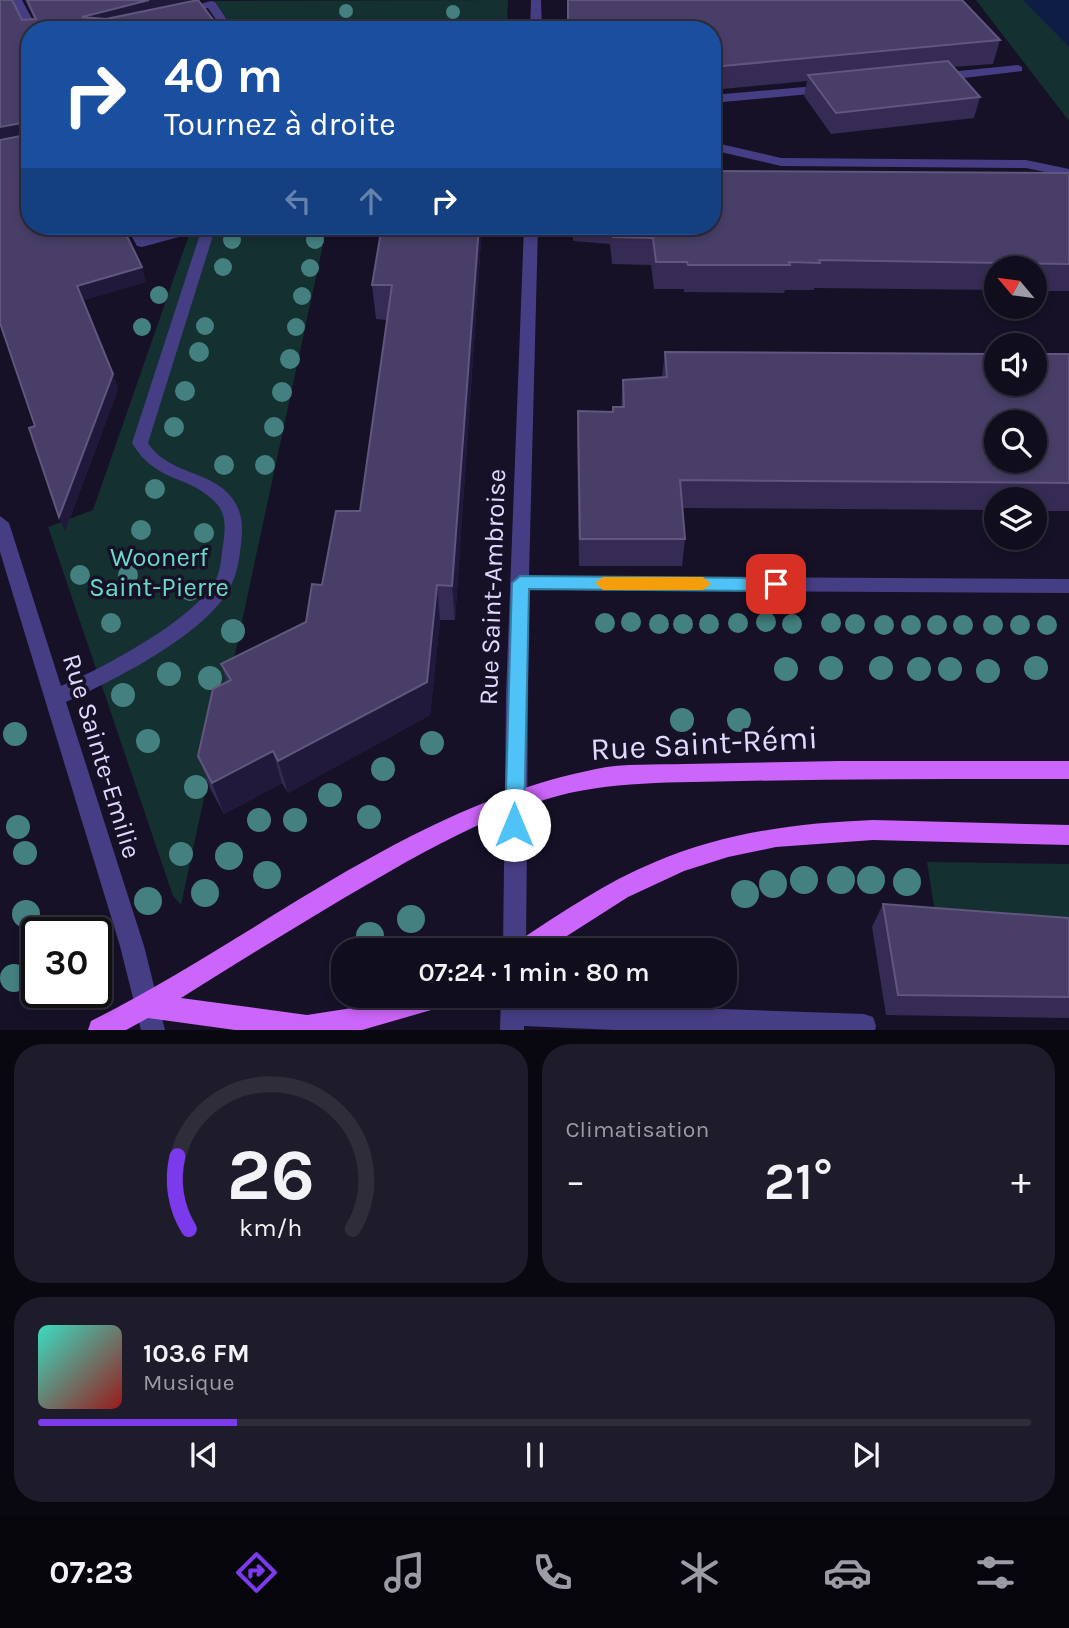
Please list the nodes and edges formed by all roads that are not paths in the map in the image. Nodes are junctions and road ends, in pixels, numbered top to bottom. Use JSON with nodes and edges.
{"nodes":[{"id":1,"x":17,"y":0,"type":"edge"},
{"id":2,"x":536,"y":0,"type":"edge"},
{"id":3,"x":172,"y":13,"type":"edge"},
{"id":4,"x":28,"y":21,"type":"edge"},
{"id":5,"x":223,"y":21,"type":"edge"},
{"id":6,"x":536,"y":21,"type":"edge"},
{"id":7,"x":1018,"y":69,"type":"dead end"},
{"id":8,"x":930,"y":78,"type":"edge"},
{"id":9,"x":836,"y":88,"type":"edge"},
{"id":10,"x":721,"y":98,"type":"edge"},
{"id":11,"x":721,"y":147,"type":"edge"},
{"id":12,"x":1069,"y":173,"type":"edge"},
{"id":13,"x":138,"y":235,"type":"edge"},
{"id":14,"x":170,"y":235,"type":"edge"},
{"id":15,"x":206,"y":235,"type":"edge"},
{"id":16,"x":531,"y":235,"type":"edge"},
{"id":17,"x":0,"y":523,"type":"edge"},
{"id":18,"x":520,"y":583,"type":"junction"},
{"id":19,"x":1069,"y":586,"type":"edge"},
{"id":20,"x":54,"y":698,"type":"junction"},
{"id":21,"x":1069,"y":770,"type":"edge"},
{"id":22,"x":514,"y":800,"type":"junction"},
{"id":23,"x":1069,"y":835,"type":"edge"},
{"id":24,"x":514,"y":938,"type":"edge"},
{"id":25,"x":544,"y":938,"type":"edge"},
{"id":26,"x":400,"y":1008,"type":"edge"},
{"id":27,"x":512,"y":1013,"type":"edge"},
{"id":28,"x":150,"y":1018,"type":"edge"},
{"id":29,"x":864,"y":1026,"type":"dead end"},
{"id":30,"x":100,"y":1030,"type":"edge"}],
"edges":[{"from":1,"to":4,"type":"street"},
{"from":2,"to":6,"type":"street"},
{"from":3,"to":5,"type":"street"},
{"from":7,"to":8,"type":"street"},
{"from":9,"to":10,"type":"street"},
{"from":11,"to":12,"type":"street"},
{"from":13,"to":14,"type":"street"},
{"from":15,"to":20,"type":"street"},
{"from":16,"to":18,"type":"street","name":"Rue Saint-Ambroise"},
{"from":17,"to":20,"type":"street","name":"Rue Sainte-Emilie"},
{"from":18,"to":19,"type":"street"},
{"from":18,"to":22,"type":"street","name":"Rue Saint-Ambroise"},
{"from":20,"to":28,"type":"street","name":"Rue Sainte-Emilie"},
{"from":21,"to":22,"type":"main road","name":"Rue Saint-Rémi"},
{"from":22,"to":24,"type":"street","name":"Rue Saint-Ambroise"},
{"from":22,"to":28,"type":"main road","name":"Rue Saint-Rémi"},
{"from":23,"to":25,"type":"main road"},
{"from":26,"to":28,"type":"main road"},
{"from":27,"to":29,"type":"street"},
{"from":28,"to":30,"type":"main road","name":"Rue Saint-Rémi"}]}
